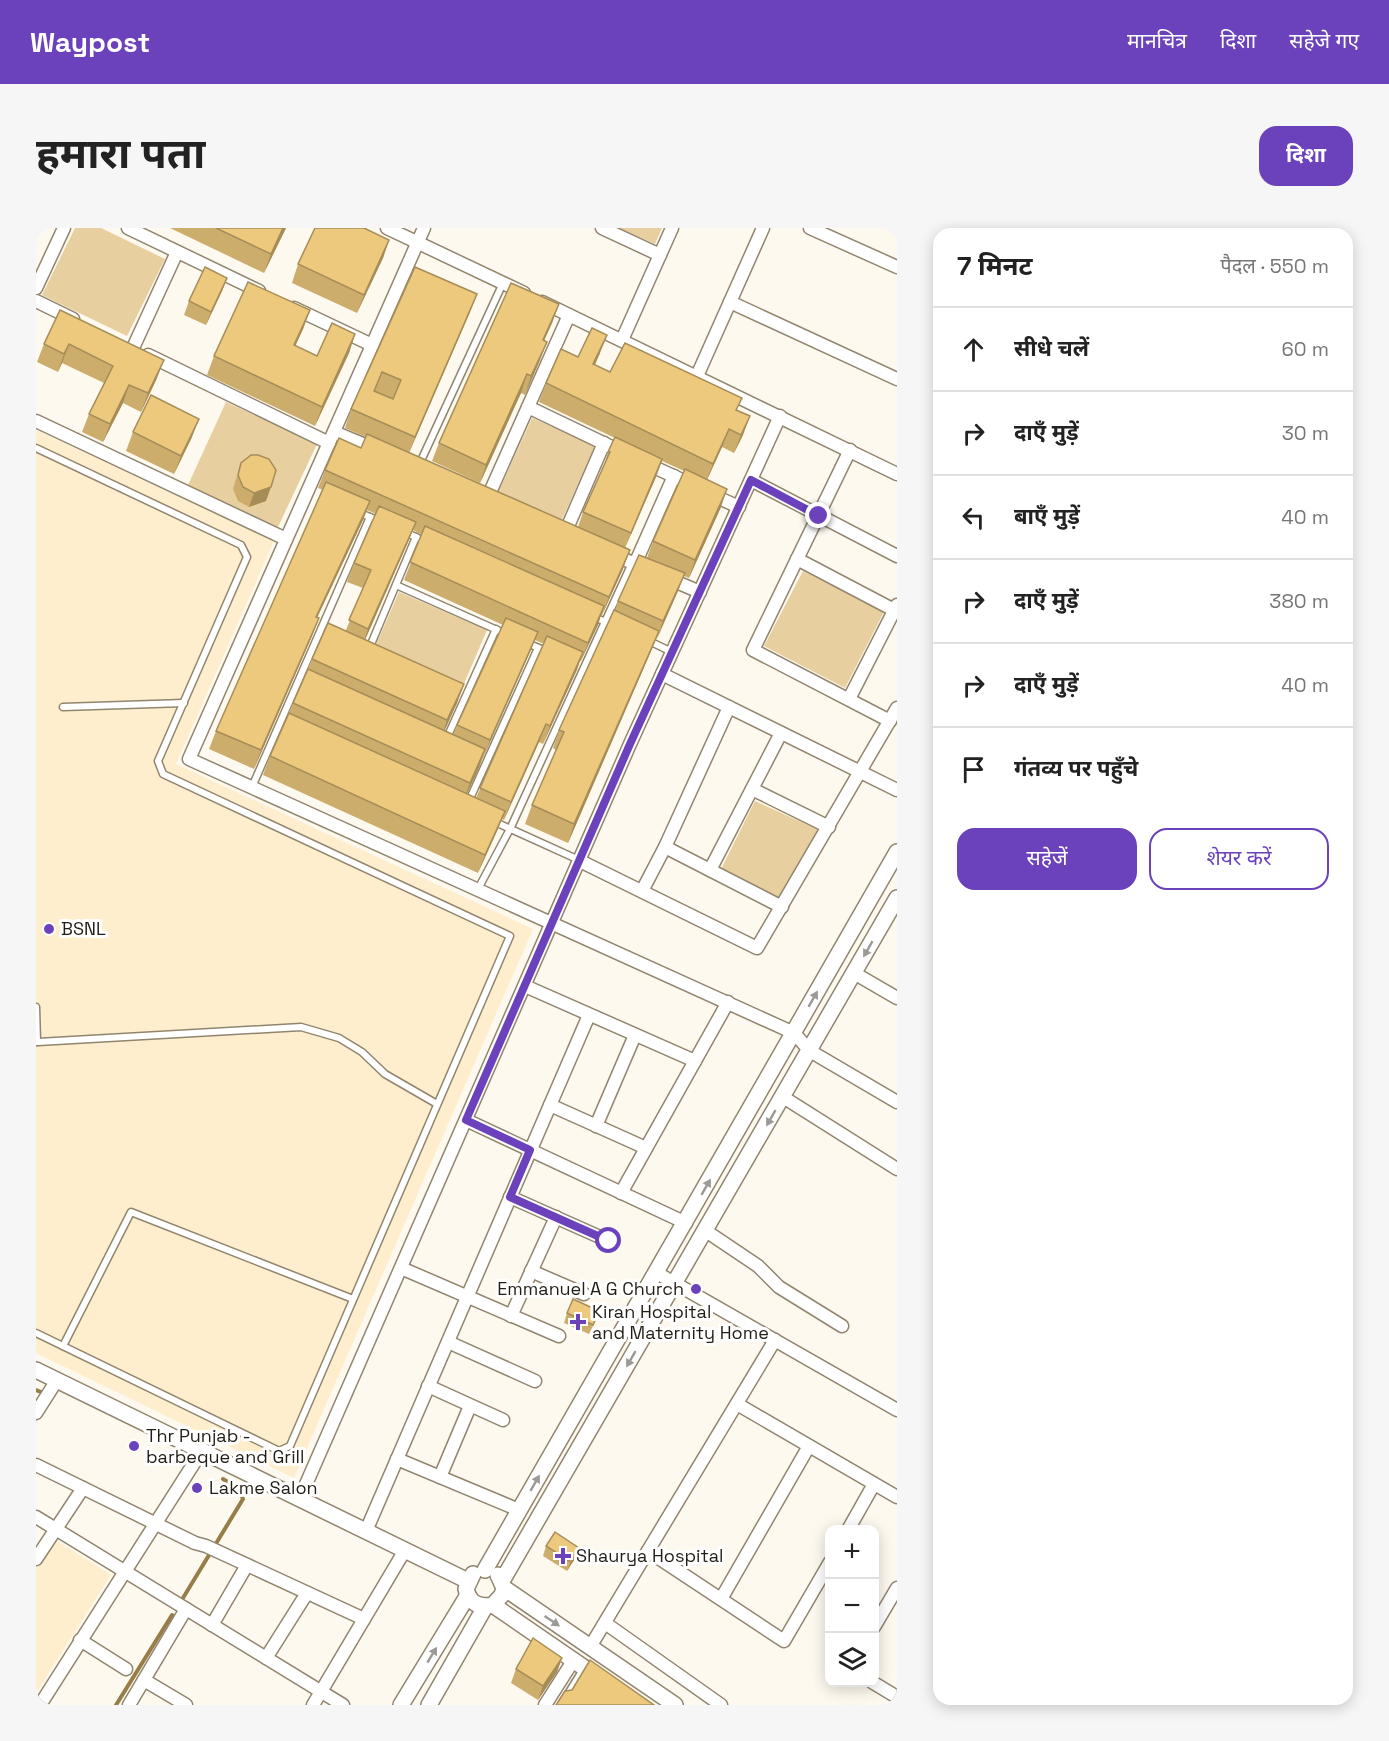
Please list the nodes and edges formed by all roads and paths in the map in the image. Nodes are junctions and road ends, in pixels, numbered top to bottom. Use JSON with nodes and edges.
{"nodes":[{"id":1,"x":64,"y":228,"type":"edge"},
{"id":2,"x":128,"y":228,"type":"edge"},
{"id":3,"x":387,"y":228,"type":"edge"},
{"id":4,"x":424,"y":228,"type":"edge"},
{"id":5,"x":602,"y":228,"type":"edge"},
{"id":6,"x":672,"y":228,"type":"edge"},
{"id":7,"x":763,"y":228,"type":"edge"},
{"id":8,"x":810,"y":228,"type":"edge"},
{"id":9,"x":417,"y":243,"type":"junction"},
{"id":10,"x":177,"y":252,"type":"junction"},
{"id":11,"x":660,"y":255,"type":"junction"},
{"id":12,"x":897,"y":267,"type":"edge"},
{"id":13,"x":503,"y":283,"type":"junction"},
{"id":14,"x":36,"y":288,"type":"edge"},
{"id":15,"x":36,"y":302,"type":"edge"},
{"id":16,"x":730,"y":302,"type":"junction"},
{"id":17,"x":569,"y":315,"type":"junction"},
{"id":18,"x":90,"y":327,"type":"edge"},
{"id":19,"x":622,"y":340,"type":"junction"},
{"id":20,"x":372,"y":345,"type":"junction"},
{"id":21,"x":697,"y":376,"type":"junction"},
{"id":22,"x":897,"y":379,"type":"edge"},
{"id":23,"x":528,"y":407,"type":"junction"},
{"id":24,"x":780,"y":417,"type":"junction"},
{"id":25,"x":36,"y":421,"type":"edge"},
{"id":26,"x":331,"y":437,"type":"junction"},
{"id":27,"x":604,"y":443,"type":"junction"},
{"id":28,"x":36,"y":448,"type":"edge"},
{"id":29,"x":850,"y":450,"type":"junction"},
{"id":30,"x":386,"y":454,"type":"edge"},
{"id":31,"x":417,"y":468,"type":"edge"},
{"id":32,"x":897,"y":474,"type":"edge"},
{"id":33,"x":674,"y":476,"type":"junction"},
{"id":34,"x":751,"y":480,"type":"junction"},
{"id":35,"x":487,"y":499,"type":"edge"},
{"id":36,"x":739,"y":507,"type":"junction"},
{"id":37,"x":349,"y":508,"type":"edge"},
{"id":38,"x":819,"y":516,"type":"junction"},
{"id":39,"x":370,"y":517,"type":"junction"},
{"id":40,"x":388,"y":525,"type":"edge"},
{"id":41,"x":398,"y":529,"type":"edge"},
{"id":42,"x":565,"y":533,"type":"edge"},
{"id":43,"x":416,"y":537,"type":"junction"},
{"id":44,"x":286,"y":539,"type":"junction"},
{"id":45,"x":437,"y":547,"type":"edge"},
{"id":46,"x":603,"y":550,"type":"edge"},
{"id":47,"x":897,"y":556,"type":"edge"},
{"id":48,"x":797,"y":559,"type":"junction"},
{"id":49,"x":634,"y":563,"type":"junction"},
{"id":50,"x":396,"y":585,"type":"junction"},
{"id":51,"x":700,"y":592,"type":"junction"},
{"id":52,"x":896,"y":608,"type":"edge"},
{"id":53,"x":584,"y":612,"type":"edge"},
{"id":54,"x":605,"y":621,"type":"junction"},
{"id":55,"x":496,"y":629,"type":"junction"},
{"id":56,"x":624,"y":630,"type":"edge"},
{"id":57,"x":319,"y":634,"type":"junction"},
{"id":58,"x":328,"y":638,"type":"edge"},
{"id":59,"x":644,"y":639,"type":"edge"},
{"id":60,"x":538,"y":648,"type":"junction"},
{"id":61,"x":357,"y":651,"type":"edge"},
{"id":62,"x":673,"y":652,"type":"junction"},
{"id":63,"x":556,"y":656,"type":"edge"},
{"id":64,"x":575,"y":664,"type":"edge"},
{"id":65,"x":584,"y":668,"type":"junction"},
{"id":66,"x":663,"y":674,"type":"junction"},
{"id":67,"x":298,"y":680,"type":"junction"},
{"id":68,"x":309,"y":685,"type":"edge"},
{"id":69,"x":453,"y":694,"type":"edge"},
{"id":70,"x":464,"y":699,"type":"junction"},
{"id":71,"x":849,"y":699,"type":"junction"},
{"id":72,"x":184,"y":703,"type":"junction"},
{"id":73,"x":63,"y":707,"type":"dead end"},
{"id":74,"x":729,"y":707,"type":"junction"},
{"id":75,"x":897,"y":708,"type":"edge"},
{"id":76,"x":890,"y":721,"type":"junction"},
{"id":77,"x":279,"y":724,"type":"junction"},
{"id":78,"x":289,"y":729,"type":"edge"},
{"id":79,"x":781,"y":733,"type":"junction"},
{"id":80,"x":443,"y":746,"type":"edge"},
{"id":81,"x":475,"y":760,"type":"edge"},
{"id":82,"x":486,"y":765,"type":"junction"},
{"id":83,"x":861,"y":772,"type":"junction"},
{"id":84,"x":252,"y":787,"type":"junction"},
{"id":85,"x":752,"y":789,"type":"junction"},
{"id":86,"x":897,"y":790,"type":"edge"},
{"id":87,"x":455,"y":804,"type":"edge"},
{"id":88,"x":466,"y":809,"type":"junction"},
{"id":89,"x":475,"y":813,"type":"edge"},
{"id":90,"x":483,"y":817,"type":"edge"},
{"id":91,"x":829,"y":827,"type":"junction"},
{"id":92,"x":510,"y":829,"type":"junction"},
{"id":93,"x":665,"y":847,"type":"junction"},
{"id":94,"x":897,"y":852,"type":"edge"},
{"id":95,"x":579,"y":861,"type":"junction"},
{"id":96,"x":710,"y":870,"type":"junction"},
{"id":97,"x":478,"y":889,"type":"junction"},
{"id":98,"x":642,"y":891,"type":"junction"},
{"id":99,"x":897,"y":898,"type":"edge"},
{"id":100,"x":782,"y":907,"type":"junction"},
{"id":101,"x":553,"y":922,"type":"junction"},
{"id":102,"x":854,"y":973,"type":"junction"},
{"id":103,"x":525,"y":986,"type":"junction"},
{"id":104,"x":897,"y":998,"type":"edge"},
{"id":105,"x":728,"y":1002,"type":"junction"},
{"id":106,"x":36,"y":1007,"type":"edge"},
{"id":107,"x":589,"y":1015,"type":"junction"},
{"id":108,"x":794,"y":1033,"type":"junction"},
{"id":109,"x":635,"y":1035,"type":"junction"},
{"id":110,"x":37,"y":1042,"type":"edge"},
{"id":111,"x":810,"y":1051,"type":"junction"},
{"id":112,"x":695,"y":1061,"type":"junction"},
{"id":113,"x":783,"y":1096,"type":"junction"},
{"id":114,"x":897,"y":1102,"type":"edge"},
{"id":115,"x":437,"y":1104,"type":"junction"},
{"id":116,"x":550,"y":1105,"type":"junction"},
{"id":117,"x":466,"y":1120,"type":"junction"},
{"id":118,"x":596,"y":1126,"type":"junction"},
{"id":119,"x":646,"y":1148,"type":"junction"},
{"id":120,"x":530,"y":1150,"type":"junction"},
{"id":121,"x":897,"y":1168,"type":"edge"},
{"id":122,"x":621,"y":1193,"type":"junction"},
{"id":123,"x":510,"y":1197,"type":"junction"},
{"id":124,"x":556,"y":1217,"type":"junction"},
{"id":125,"x":686,"y":1223,"type":"junction"},
{"id":126,"x":706,"y":1231,"type":"junction"},
{"id":127,"x":609,"y":1241,"type":"dead end"},
{"id":128,"x":400,"y":1268,"type":"junction"},
{"id":129,"x":531,"y":1271,"type":"junction"},
{"id":130,"x":657,"y":1273,"type":"junction"},
{"id":131,"x":675,"y":1284,"type":"junction"},
{"id":132,"x":584,"y":1294,"type":"dead end"},
{"id":133,"x":467,"y":1297,"type":"junction"},
{"id":134,"x":353,"y":1299,"type":"junction"},
{"id":135,"x":511,"y":1316,"type":"junction"},
{"id":136,"x":843,"y":1326,"type":"dead end"},
{"id":137,"x":36,"y":1333,"type":"edge"},
{"id":138,"x":559,"y":1336,"type":"dead end"},
{"id":139,"x":775,"y":1340,"type":"junction"},
{"id":140,"x":448,"y":1342,"type":"junction"},
{"id":141,"x":63,"y":1347,"type":"junction"},
{"id":142,"x":36,"y":1370,"type":"edge"},
{"id":143,"x":57,"y":1380,"type":"junction"},
{"id":144,"x":535,"y":1381,"type":"dead end"},
{"id":145,"x":428,"y":1386,"type":"junction"},
{"id":146,"x":736,"y":1404,"type":"junction"},
{"id":147,"x":470,"y":1406,"type":"junction"},
{"id":148,"x":897,"y":1410,"type":"edge"},
{"id":149,"x":36,"y":1413,"type":"edge"},
{"id":150,"x":503,"y":1420,"type":"dead end"},
{"id":151,"x":809,"y":1446,"type":"junction"},
{"id":152,"x":202,"y":1449,"type":"junction"},
{"id":153,"x":397,"y":1459,"type":"junction"},
{"id":154,"x":36,"y":1466,"type":"edge"},
{"id":155,"x":440,"y":1477,"type":"junction"},
{"id":156,"x":874,"y":1484,"type":"junction"},
{"id":157,"x":83,"y":1488,"type":"junction"},
{"id":158,"x":897,"y":1497,"type":"edge"},
{"id":159,"x":300,"y":1498,"type":"junction"},
{"id":160,"x":519,"y":1510,"type":"junction"},
{"id":161,"x":36,"y":1517,"type":"edge"},
{"id":162,"x":156,"y":1522,"type":"junction"},
{"id":163,"x":851,"y":1525,"type":"edge"},
{"id":164,"x":56,"y":1529,"type":"junction"},
{"id":165,"x":366,"y":1531,"type":"junction"},
{"id":166,"x":405,"y":1550,"type":"junction"},
{"id":167,"x":648,"y":1551,"type":"junction"},
{"id":168,"x":36,"y":1559,"type":"edge"},
{"id":169,"x":247,"y":1565,"type":"junction"},
{"id":170,"x":484,"y":1570,"type":"junction"},
{"id":171,"x":124,"y":1571,"type":"junction"},
{"id":172,"x":825,"y":1571,"type":"edge"},
{"id":173,"x":503,"y":1584,"type":"junction"},
{"id":174,"x":468,"y":1588,"type":"junction"},
{"id":175,"x":897,"y":1588,"type":"edge"},
{"id":176,"x":307,"y":1593,"type":"junction"},
{"id":177,"x":721,"y":1599,"type":"junction"},
{"id":178,"x":489,"y":1606,"type":"junction"},
{"id":179,"x":186,"y":1609,"type":"junction"},
{"id":180,"x":364,"y":1619,"type":"junction"},
{"id":181,"x":879,"y":1619,"type":"edge"},
{"id":182,"x":605,"y":1623,"type":"junction"},
{"id":183,"x":212,"y":1625,"type":"junction"},
{"id":184,"x":80,"y":1640,"type":"junction"},
{"id":185,"x":590,"y":1647,"type":"junction"},
{"id":186,"x":266,"y":1658,"type":"junction"},
{"id":187,"x":579,"y":1664,"type":"junction"},
{"id":188,"x":126,"y":1669,"type":"dead end"},
{"id":189,"x":144,"y":1680,"type":"junction"},
{"id":190,"x":612,"y":1686,"type":"edge"},
{"id":191,"x":879,"y":1687,"type":"edge"},
{"id":192,"x":321,"y":1692,"type":"junction"},
{"id":193,"x":897,"y":1697,"type":"edge"},
{"id":194,"x":39,"y":1704,"type":"edge"},
{"id":195,"x":129,"y":1705,"type":"edge"},
{"id":196,"x":186,"y":1705,"type":"edge"},
{"id":197,"x":313,"y":1705,"type":"edge"},
{"id":198,"x":343,"y":1705,"type":"edge"},
{"id":199,"x":401,"y":1705,"type":"edge"},
{"id":200,"x":429,"y":1705,"type":"edge"},
{"id":201,"x":545,"y":1705,"type":"edge"},
{"id":202,"x":561,"y":1705,"type":"edge"},
{"id":203,"x":675,"y":1705,"type":"edge"},
{"id":204,"x":721,"y":1705,"type":"edge"}],
"edges":[{"from":1,"to":14,"type":"street"},
{"from":2,"to":10,"type":"street"},
{"from":3,"to":9,"type":"street"},
{"from":4,"to":9,"type":"street"},
{"from":5,"to":11,"type":"street"},
{"from":6,"to":11,"type":"street"},
{"from":7,"to":16,"type":"street"},
{"from":8,"to":12,"type":"street"},
{"from":9,"to":13,"type":"street"},
{"from":9,"to":20,"type":"street"},
{"from":10,"to":20,"type":"street"},
{"from":10,"to":26,"type":"street"},
{"from":11,"to":19,"type":"street"},
{"from":13,"to":17,"type":"street"},
{"from":13,"to":31,"type":"lane"},
{"from":15,"to":18,"type":"street"},
{"from":16,"to":21,"type":"street"},
{"from":16,"to":22,"type":"street"},
{"from":17,"to":19,"type":"street"},
{"from":17,"to":23,"type":"street"},
{"from":19,"to":21,"type":"street"},
{"from":20,"to":26,"type":"street"},
{"from":21,"to":24,"type":"street"},
{"from":23,"to":27,"type":"street"},
{"from":23,"to":35,"type":"street"},
{"from":24,"to":29,"type":"street"},
{"from":24,"to":34,"type":"street"},
{"from":25,"to":44,"type":"street"},
{"from":26,"to":30,"type":"street"},
{"from":26,"to":44,"type":"street"},
{"from":27,"to":33,"type":"street"},
{"from":27,"to":42,"type":"street"},
{"from":28,"to":72,"type":"lane"},
{"from":29,"to":32,"type":"street"},
{"from":29,"to":38,"type":"street"},
{"from":33,"to":36,"type":"street"},
{"from":33,"to":49,"type":"street"},
{"from":34,"to":36,"type":"street"},
{"from":34,"to":38,"type":"street"},
{"from":36,"to":51,"type":"street"},
{"from":37,"to":39,"type":"lane"},
{"from":38,"to":47,"type":"street"},
{"from":38,"to":48,"type":"street"},
{"from":39,"to":40,"type":"lane"},
{"from":39,"to":57,"type":"lane"},
{"from":41,"to":43,"type":"lane"},
{"from":43,"to":45,"type":"lane"},
{"from":43,"to":50,"type":"lane"},
{"from":44,"to":84,"type":"street"},
{"from":46,"to":49,"type":"street"},
{"from":48,"to":52,"type":"street"},
{"from":48,"to":71,"type":"street"},
{"from":49,"to":51,"type":"street"},
{"from":49,"to":54,"type":"lane"},
{"from":50,"to":55,"type":"lane"},
{"from":50,"to":61,"type":"lane"},
{"from":51,"to":62,"type":"street"},
{"from":52,"to":71,"type":"street"},
{"from":53,"to":54,"type":"lane"},
{"from":54,"to":56,"type":"lane"},
{"from":54,"to":65,"type":"lane"},
{"from":55,"to":60,"type":"lane"},
{"from":55,"to":70,"type":"lane"},
{"from":57,"to":58,"type":"lane"},
{"from":57,"to":67,"type":"lane"},
{"from":59,"to":62,"type":"lane"},
{"from":60,"to":63,"type":"lane"},
{"from":60,"to":82,"type":"lane"},
{"from":62,"to":66,"type":"street"},
{"from":64,"to":65,"type":"lane"},
{"from":65,"to":92,"type":"lane"},
{"from":66,"to":74,"type":"street"},
{"from":66,"to":95,"type":"street"},
{"from":67,"to":68,"type":"lane"},
{"from":67,"to":77,"type":"lane"},
{"from":69,"to":70,"type":"lane"},
{"from":70,"to":80,"type":"lane"},
{"from":71,"to":76,"type":"street"},
{"from":72,"to":73,"type":"lane"},
{"from":72,"to":115,"type":"lane"},
{"from":74,"to":79,"type":"street"},
{"from":74,"to":93,"type":"street"},
{"from":75,"to":76,"type":"street"},
{"from":76,"to":83,"type":"street"},
{"from":77,"to":78,"type":"lane"},
{"from":77,"to":84,"type":"lane"},
{"from":79,"to":83,"type":"street"},
{"from":79,"to":85,"type":"street"},
{"from":81,"to":82,"type":"lane"},
{"from":82,"to":88,"type":"lane"},
{"from":83,"to":86,"type":"street"},
{"from":83,"to":91,"type":"street"},
{"from":84,"to":97,"type":"street"},
{"from":85,"to":91,"type":"street"},
{"from":85,"to":96,"type":"street"},
{"from":87,"to":88,"type":"lane"},
{"from":88,"to":89,"type":"lane"},
{"from":90,"to":92,"type":"lane"},
{"from":91,"to":100,"type":"street"},
{"from":92,"to":95,"type":"lane"},
{"from":92,"to":97,"type":"lane"},
{"from":93,"to":96,"type":"street"},
{"from":93,"to":98,"type":"street"},
{"from":108,"to":94,"type":"street","one_way":true},
{"from":95,"to":98,"type":"street"},
{"from":95,"to":101,"type":"street"},
{"from":96,"to":100,"type":"street"},
{"from":97,"to":101,"type":"street"},
{"from":98,"to":100,"type":"street"},
{"from":99,"to":102,"type":"street","one_way":true},
{"from":101,"to":103,"type":"street"},
{"from":101,"to":105,"type":"street"},
{"from":102,"to":104,"type":"street"},
{"from":102,"to":111,"type":"street"},
{"from":103,"to":107,"type":"street"},
{"from":103,"to":117,"type":"street"},
{"from":105,"to":108,"type":"street"},
{"from":105,"to":112,"type":"street"},
{"from":106,"to":110,"type":"lane"},
{"from":107,"to":109,"type":"street"},
{"from":107,"to":116,"type":"street"},
{"from":108,"to":111,"type":"street"},
{"from":125,"to":108,"type":"street","one_way":true},
{"from":109,"to":112,"type":"street"},
{"from":109,"to":118,"type":"street"},
{"from":110,"to":115,"type":"lane"},
{"from":111,"to":113,"type":"street"},
{"from":111,"to":114,"type":"street"},
{"from":112,"to":119,"type":"street"},
{"from":113,"to":121,"type":"street"},
{"from":113,"to":126,"type":"street","one_way":true},
{"from":115,"to":134,"type":"lane"},
{"from":116,"to":118,"type":"street"},
{"from":116,"to":120,"type":"street"},
{"from":117,"to":120,"type":"street"},
{"from":117,"to":128,"type":"street"},
{"from":118,"to":119,"type":"street"},
{"from":119,"to":122,"type":"street"},
{"from":120,"to":122,"type":"street"},
{"from":120,"to":123,"type":"street"},
{"from":122,"to":125,"type":"street"},
{"from":123,"to":124,"type":"street"},
{"from":123,"to":133,"type":"street"},
{"from":124,"to":127,"type":"street"},
{"from":124,"to":129,"type":"street"},
{"from":125,"to":130,"type":"street"},
{"from":126,"to":131,"type":"street"},
{"from":126,"to":136,"type":"street"},
{"from":128,"to":133,"type":"street"},
{"from":128,"to":159,"type":"street"},
{"from":129,"to":132,"type":"street"},
{"from":129,"to":135,"type":"street"},
{"from":130,"to":131,"type":"street"},
{"from":160,"to":130,"type":"street","one_way":true},
{"from":131,"to":139,"type":"street"},
{"from":131,"to":173,"type":"street","one_way":true},
{"from":133,"to":135,"type":"street"},
{"from":133,"to":140,"type":"street"},
{"from":134,"to":141,"type":"lane"},
{"from":134,"to":141,"type":"lane"},
{"from":135,"to":138,"type":"street"},
{"from":137,"to":141,"type":"lane"},
{"from":139,"to":146,"type":"street"},
{"from":139,"to":148,"type":"street"},
{"from":140,"to":144,"type":"street"},
{"from":140,"to":145,"type":"street"},
{"from":142,"to":143,"type":"street"},
{"from":143,"to":149,"type":"street"},
{"from":143,"to":152,"type":"street"},
{"from":145,"to":147,"type":"street"},
{"from":145,"to":153,"type":"street"},
{"from":146,"to":151,"type":"street"},
{"from":146,"to":167,"type":"street"},
{"from":147,"to":150,"type":"street"},
{"from":147,"to":155,"type":"street"},
{"from":151,"to":156,"type":"street"},
{"from":151,"to":177,"type":"street"},
{"from":152,"to":159,"type":"street"},
{"from":152,"to":162,"type":"street"},
{"from":153,"to":155,"type":"street"},
{"from":153,"to":165,"type":"street"},
{"from":154,"to":157,"type":"street"},
{"from":155,"to":160,"type":"street"},
{"from":156,"to":158,"type":"street"},
{"from":156,"to":163,"type":"street"},
{"from":157,"to":162,"type":"street"},
{"from":157,"to":164,"type":"street"},
{"from":159,"to":165,"type":"street"},
{"from":160,"to":170,"type":"street"},
{"from":161,"to":164,"type":"street"},
{"from":162,"to":169,"type":"street"},
{"from":162,"to":171,"type":"street"},
{"from":164,"to":168,"type":"street"},
{"from":164,"to":171,"type":"street"},
{"from":165,"to":166,"type":"street"},
{"from":166,"to":174,"type":"street"},
{"from":166,"to":180,"type":"street"},
{"from":167,"to":177,"type":"street"},
{"from":167,"to":182,"type":"street"},
{"from":169,"to":176,"type":"street"},
{"from":169,"to":183,"type":"street"},
{"from":170,"to":173,"type":"street"},
{"from":170,"to":174,"type":"street"},
{"from":171,"to":179,"type":"street"},
{"from":171,"to":184,"type":"street"},
{"from":172,"to":177,"type":"street"},
{"from":173,"to":178,"type":"street"},
{"from":173,"to":185,"type":"street","one_way":true},
{"from":174,"to":178,"type":"street"},
{"from":199,"to":174,"type":"street","one_way":true},
{"from":175,"to":181,"type":"street"},
{"from":176,"to":180,"type":"street"},
{"from":176,"to":186,"type":"street"},
{"from":178,"to":187,"type":"street"},
{"from":178,"to":200,"type":"street"},
{"from":179,"to":183,"type":"street"},
{"from":179,"to":189,"type":"street"},
{"from":180,"to":192,"type":"street"},
{"from":182,"to":185,"type":"street"},
{"from":182,"to":204,"type":"street"},
{"from":183,"to":186,"type":"street"},
{"from":184,"to":188,"type":"street"},
{"from":184,"to":194,"type":"street"},
{"from":185,"to":203,"type":"street"},
{"from":186,"to":192,"type":"street"},
{"from":187,"to":190,"type":"street"},
{"from":187,"to":201,"type":"street"},
{"from":187,"to":202,"type":"lane"},
{"from":189,"to":195,"type":"street"},
{"from":189,"to":196,"type":"street"},
{"from":191,"to":193,"type":"street"},
{"from":192,"to":197,"type":"street"},
{"from":192,"to":198,"type":"street"}]}
